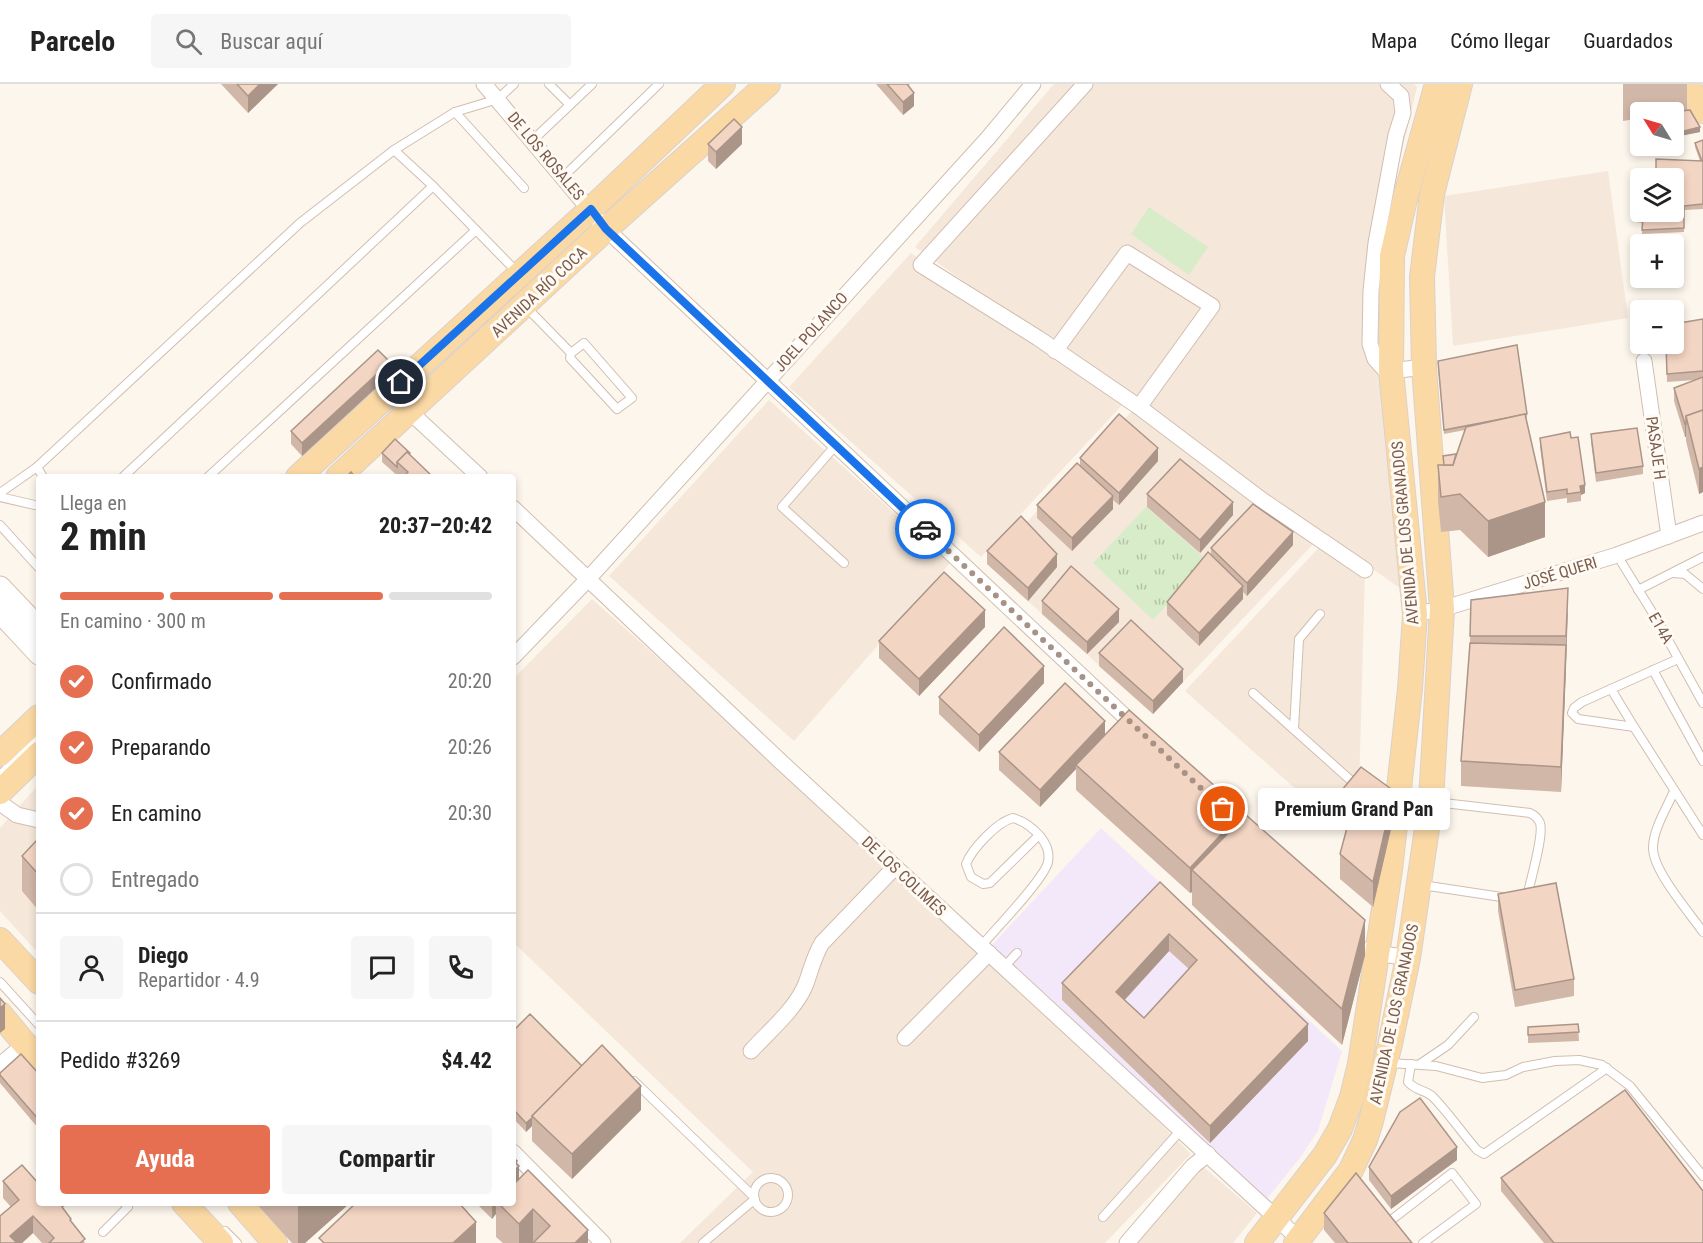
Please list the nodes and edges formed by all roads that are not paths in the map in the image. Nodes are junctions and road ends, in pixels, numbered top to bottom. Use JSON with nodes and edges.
{"nodes":[{"id":1,"x":484,"y":84,"type":"edge"},
{"id":2,"x":514,"y":84,"type":"edge"},
{"id":3,"x":549,"y":84,"type":"edge"},
{"id":4,"x":592,"y":84,"type":"edge"},
{"id":5,"x":659,"y":84,"type":"edge"},
{"id":6,"x":723,"y":84,"type":"edge"},
{"id":7,"x":768,"y":84,"type":"edge"},
{"id":8,"x":1033,"y":84,"type":"edge"},
{"id":9,"x":1085,"y":84,"type":"edge"},
{"id":10,"x":1388,"y":84,"type":"edge"},
{"id":11,"x":1460,"y":84,"type":"edge"},
{"id":12,"x":1471,"y":84,"type":"edge"},
{"id":13,"x":1687,"y":84,"type":"edge"},
{"id":14,"x":1432,"y":86,"type":"edge"},
{"id":15,"x":498,"y":99,"type":"junction"},
{"id":16,"x":570,"y":105,"type":"junction"},
{"id":17,"x":1703,"y":111,"type":"edge"},
{"id":18,"x":455,"y":112,"type":"junction"},
{"id":19,"x":1447,"y":137,"type":"junction"},
{"id":20,"x":533,"y":140,"type":"junction"},
{"id":21,"x":394,"y":150,"type":"junction"},
{"id":22,"x":563,"y":177,"type":"junction"},
{"id":23,"x":433,"y":186,"type":"junction"},
{"id":24,"x":524,"y":189,"type":"dead end"},
{"id":25,"x":591,"y":209,"type":"junction"},
{"id":26,"x":606,"y":229,"type":"junction"},
{"id":27,"x":476,"y":230,"type":"junction"},
{"id":28,"x":519,"y":273,"type":"junction"},
{"id":29,"x":524,"y":305,"type":"junction"},
{"id":30,"x":1055,"y":351,"type":"junction"},
{"id":31,"x":571,"y":353,"type":"junction"},
{"id":32,"x":1644,"y":361,"type":"dead end"},
{"id":33,"x":1424,"y":368,"type":"junction"},
{"id":34,"x":1391,"y":371,"type":"junction"},
{"id":35,"x":767,"y":381,"type":"junction"},
{"id":36,"x":1139,"y":407,"type":"junction"},
{"id":37,"x":409,"y":411,"type":"junction"},
{"id":38,"x":836,"y":445,"type":"junction"},
{"id":39,"x":336,"y":466,"type":"edge"},
{"id":40,"x":37,"y":467,"type":"junction"},
{"id":41,"x":41,"y":474,"type":"edge"},
{"id":42,"x":126,"y":474,"type":"edge"},
{"id":43,"x":211,"y":474,"type":"edge"},
{"id":44,"x":301,"y":474,"type":"edge"},
{"id":45,"x":477,"y":474,"type":"edge"},
{"id":46,"x":0,"y":495,"type":"edge"},
{"id":47,"x":36,"y":505,"type":"edge"},
{"id":48,"x":516,"y":511,"type":"edge"},
{"id":49,"x":1703,"y":523,"type":"edge"},
{"id":50,"x":0,"y":525,"type":"edge"},
{"id":51,"x":1669,"y":536,"type":"junction"},
{"id":52,"x":1617,"y":555,"type":"junction"},
{"id":53,"x":1703,"y":557,"type":"edge"},
{"id":54,"x":844,"y":563,"type":"dead end"},
{"id":55,"x":36,"y":565,"type":"edge"},
{"id":56,"x":1365,"y":570,"type":"dead end"},
{"id":57,"x":1672,"y":573,"type":"junction"},
{"id":58,"x":588,"y":579,"type":"junction"},
{"id":59,"x":0,"y":587,"type":"edge"},
{"id":60,"x":1638,"y":590,"type":"junction"},
{"id":61,"x":1703,"y":590,"type":"edge"},
{"id":62,"x":1442,"y":609,"type":"junction"},
{"id":63,"x":0,"y":612,"type":"edge"},
{"id":64,"x":1320,"y":614,"type":"dead end"},
{"id":65,"x":1415,"y":615,"type":"junction"},
{"id":66,"x":36,"y":625,"type":"edge"},
{"id":67,"x":36,"y":651,"type":"edge"},
{"id":68,"x":516,"y":654,"type":"edge"},
{"id":69,"x":1678,"y":658,"type":"junction"},
{"id":70,"x":1653,"y":670,"type":"junction"},
{"id":71,"x":1611,"y":688,"type":"junction"},
{"id":72,"x":1253,"y":693,"type":"dead end"},
{"id":73,"x":1703,"y":703,"type":"edge"},
{"id":74,"x":36,"y":720,"type":"edge"},
{"id":75,"x":1634,"y":727,"type":"junction"},
{"id":76,"x":1294,"y":729,"type":"junction"},
{"id":77,"x":36,"y":740,"type":"edge"},
{"id":78,"x":1151,"y":741,"type":"edge"},
{"id":79,"x":0,"y":754,"type":"edge"},
{"id":80,"x":36,"y":757,"type":"edge"},
{"id":81,"x":1703,"y":761,"type":"edge"},
{"id":82,"x":0,"y":775,"type":"edge"},
{"id":83,"x":1674,"y":791,"type":"junction"},
{"id":84,"x":0,"y":792,"type":"edge"},
{"id":85,"x":1367,"y":795,"type":"edge"},
{"id":86,"x":1431,"y":801,"type":"junction"},
{"id":87,"x":0,"y":803,"type":"edge"},
{"id":88,"x":36,"y":819,"type":"edge"},
{"id":89,"x":1039,"y":835,"type":"junction"},
{"id":90,"x":1703,"y":835,"type":"edge"},
{"id":91,"x":895,"y":867,"type":"junction"},
{"id":92,"x":1419,"y":884,"type":"junction"},
{"id":93,"x":1703,"y":932,"type":"edge"},
{"id":94,"x":0,"y":940,"type":"edge"},
{"id":95,"x":1368,"y":945,"type":"junction"},
{"id":96,"x":985,"y":950,"type":"junction"},
{"id":97,"x":1017,"y":953,"type":"dead end"},
{"id":98,"x":1408,"y":958,"type":"junction"},
{"id":99,"x":1004,"y":967,"type":"junction"},
{"id":100,"x":36,"y":979,"type":"edge"},
{"id":101,"x":0,"y":982,"type":"edge"},
{"id":102,"x":0,"y":1014,"type":"edge"},
{"id":103,"x":1474,"y":1017,"type":"dead end"},
{"id":104,"x":906,"y":1038,"type":"dead end"},
{"id":105,"x":34,"y":1042,"type":"edge"},
{"id":106,"x":751,"y":1052,"type":"dead end"},
{"id":107,"x":1386,"y":1063,"type":"junction"},
{"id":108,"x":1415,"y":1064,"type":"junction"},
{"id":109,"x":0,"y":1065,"type":"edge"},
{"id":110,"x":1607,"y":1068,"type":"junction"},
{"id":111,"x":625,"y":1072,"type":"edge"},
{"id":112,"x":1181,"y":1130,"type":"junction"},
{"id":113,"x":1208,"y":1154,"type":"junction"},
{"id":114,"x":516,"y":1155,"type":"edge"},
{"id":115,"x":1703,"y":1176,"type":"edge"},
{"id":116,"x":754,"y":1197,"type":"junction"},
{"id":117,"x":127,"y":1206,"type":"edge"},
{"id":118,"x":187,"y":1206,"type":"edge"},
{"id":119,"x":243,"y":1206,"type":"edge"},
{"id":120,"x":1384,"y":1213,"type":"edge"},
{"id":121,"x":1102,"y":1217,"type":"dead end"},
{"id":122,"x":1276,"y":1218,"type":"junction"},
{"id":123,"x":103,"y":1232,"type":"dead end"},
{"id":124,"x":221,"y":1235,"type":"edge"},
{"id":125,"x":1298,"y":1241,"type":"edge"},
{"id":126,"x":237,"y":1243,"type":"edge"},
{"id":127,"x":276,"y":1243,"type":"edge"},
{"id":128,"x":603,"y":1243,"type":"edge"},
{"id":129,"x":703,"y":1243,"type":"edge"},
{"id":130,"x":1127,"y":1243,"type":"edge"},
{"id":131,"x":1257,"y":1243,"type":"edge"},
{"id":132,"x":1423,"y":1243,"type":"edge"}],
"edges":[{"from":1,"to":15,"type":"street","name":"DE LOS ROSALES"},
{"from":2,"to":15,"type":"lane"},
{"from":3,"to":16,"type":"lane"},
{"from":4,"to":16,"type":"lane"},
{"from":5,"to":22,"type":"lane"},
{"from":6,"to":25,"type":"main road","name":"AVENIDA RÍO COCA"},
{"from":7,"to":26,"type":"main road","name":"AVENIDA RÍO COCA"},
{"from":8,"to":35,"type":"street","name":"JOEL POLANCO"},
{"from":9,"to":30,"type":"street"},
{"from":10,"to":34,"type":"street"},
{"from":11,"to":19,"type":"main road","name":"AVENIDA DE LOS GRANADOS"},
{"from":12,"to":19,"type":"main road"},
{"from":13,"to":17,"type":"main road"},
{"from":14,"to":34,"type":"main road","name":"AVENIDA DE LOS GRANADOS"},
{"from":15,"to":18,"type":"lane"},
{"from":15,"to":20,"type":"street","name":"DE LOS ROSALES"},
{"from":16,"to":20,"type":"lane"},
{"from":18,"to":21,"type":"lane"},
{"from":18,"to":24,"type":"lane"},
{"from":19,"to":33,"type":"main road","name":"AVENIDA DE LOS GRANADOS"},
{"from":20,"to":22,"type":"street","name":"DE LOS ROSALES"},
{"from":21,"to":23,"type":"lane"},
{"from":21,"to":40,"type":"lane"},
{"from":22,"to":25,"type":"street","name":"DE LOS ROSALES"},
{"from":23,"to":27,"type":"lane"},
{"from":23,"to":42,"type":"lane"},
{"from":25,"to":26,"type":"street","name":"DE LOS ROSALES"},
{"from":25,"to":28,"type":"main road","name":"AVENIDA RÍO COCA"},
{"from":26,"to":29,"type":"main road","name":"AVENIDA RÍO COCA"},
{"from":26,"to":35,"type":"street","name":"DE LOS ROSALES"},
{"from":27,"to":28,"type":"lane"},
{"from":27,"to":43,"type":"lane"},
{"from":28,"to":39,"type":"lane"},
{"from":28,"to":44,"type":"main road","name":"AVENIDA RÍO COCA"},
{"from":29,"to":31,"type":"lane"},
{"from":29,"to":37,"type":"main road","name":"AVENIDA RÍO COCA"},
{"from":30,"to":36,"type":"street"},
{"from":30,"to":36,"type":"street"},
{"from":31,"to":31,"type":"lane"},
{"from":32,"to":51,"type":"street","name":"PASAJE H"},
{"from":33,"to":34,"type":"street"},
{"from":33,"to":62,"type":"main road","name":"AVENIDA DE LOS GRANADOS"},
{"from":34,"to":65,"type":"main road","name":"AVENIDA DE LOS GRANADOS"},
{"from":35,"to":38,"type":"street","name":"DE LOS ROSALES"},
{"from":35,"to":58,"type":"street","name":"JOEL POLANCO"},
{"from":36,"to":56,"type":"street"},
{"from":37,"to":39,"type":"main road","name":"AVENIDA RÍO COCA"},
{"from":37,"to":45,"type":"street"},
{"from":38,"to":54,"type":"lane"},
{"from":38,"to":78,"type":"street","name":"DE LOS ROSALES"},
{"from":40,"to":41,"type":"lane"},
{"from":40,"to":46,"type":"lane"},
{"from":46,"to":47,"type":"lane"},
{"from":48,"to":58,"type":"street","name":"DE LOS COLIMES"},
{"from":49,"to":51,"type":"street","name":"JOSÉ QUERI"},
{"from":50,"to":55,"type":"lane"},
{"from":51,"to":52,"type":"street","name":"JOSÉ QUERI"},
{"from":52,"to":60,"type":"lane","name":"E14A"},
{"from":52,"to":62,"type":"street","name":"JOSÉ QUERI"},
{"from":53,"to":57,"type":"lane"},
{"from":57,"to":60,"type":"lane"},
{"from":57,"to":61,"type":"lane"},
{"from":58,"to":68,"type":"street","name":"JOEL POLANCO"},
{"from":58,"to":91,"type":"street","name":"DE LOS COLIMES"},
{"from":59,"to":66,"type":"street"},
{"from":60,"to":69,"type":"lane","name":"E14A"},
{"from":62,"to":65,"type":"street","name":"JOSÉ QUERI"},
{"from":62,"to":86,"type":"main road","name":"AVENIDA DE LOS GRANADOS"},
{"from":63,"to":67,"type":"street"},
{"from":64,"to":76,"type":"lane"},
{"from":65,"to":95,"type":"main road","name":"AVENIDA DE LOS GRANADOS"},
{"from":69,"to":70,"type":"lane"},
{"from":69,"to":73,"type":"lane","name":"E14A"},
{"from":70,"to":71,"type":"lane"},
{"from":70,"to":81,"type":"lane"},
{"from":71,"to":75,"type":"lane"},
{"from":71,"to":75,"type":"lane"},
{"from":72,"to":76,"type":"lane"},
{"from":74,"to":79,"type":"main road"},
{"from":75,"to":83,"type":"lane"},
{"from":76,"to":85,"type":"lane"},
{"from":77,"to":82,"type":"lane"},
{"from":80,"to":84,"type":"main road"},
{"from":83,"to":90,"type":"lane"},
{"from":83,"to":93,"type":"lane"},
{"from":86,"to":92,"type":"main road","name":"AVENIDA DE LOS GRANADOS"},
{"from":86,"to":92,"type":"lane"},
{"from":87,"to":88,"type":"street"},
{"from":89,"to":89,"type":"lane"},
{"from":89,"to":96,"type":"lane"},
{"from":91,"to":96,"type":"street","name":"DE LOS COLIMES"},
{"from":91,"to":106,"type":"street"},
{"from":92,"to":98,"type":"main road","name":"AVENIDA DE LOS GRANADOS"},
{"from":94,"to":100,"type":"main road"},
{"from":95,"to":98,"type":"street"},
{"from":95,"to":122,"type":"main road","name":"AVENIDA DE LOS GRANADOS"},
{"from":96,"to":99,"type":"street","name":"DE LOS COLIMES"},
{"from":96,"to":104,"type":"street"},
{"from":97,"to":99,"type":"lane"},
{"from":98,"to":107,"type":"main road","name":"AVENIDA DE LOS GRANADOS"},
{"from":99,"to":112,"type":"street","name":"DE LOS COLIMES"},
{"from":101,"to":105,"type":"lane"},
{"from":102,"to":105,"type":"main road"},
{"from":103,"to":108,"type":"lane"},
{"from":105,"to":109,"type":"street"},
{"from":107,"to":108,"type":"lane"},
{"from":107,"to":125,"type":"main road","name":"AVENIDA DE LOS GRANADOS"},
{"from":108,"to":110,"type":"lane"},
{"from":108,"to":110,"type":"lane"},
{"from":110,"to":115,"type":"lane"},
{"from":111,"to":116,"type":"lane"},
{"from":112,"to":113,"type":"street","name":"DE LOS COLIMES"},
{"from":112,"to":121,"type":"lane"},
{"from":113,"to":122,"type":"street","name":"DE LOS COLIMES"},
{"from":113,"to":130,"type":"street"},
{"from":114,"to":128,"type":"street"},
{"from":116,"to":116,"type":"lane"},
{"from":116,"to":129,"type":"lane"},
{"from":117,"to":123,"type":"lane"},
{"from":118,"to":124,"type":"main road"},
{"from":119,"to":127,"type":"main road"},
{"from":120,"to":132,"type":"lane"},
{"from":122,"to":125,"type":"street","name":"DE LOS COLIMES"},
{"from":122,"to":131,"type":"main road","name":"AVENIDA DE LOS GRANADOS"},
{"from":124,"to":126,"type":"lane"}]}
